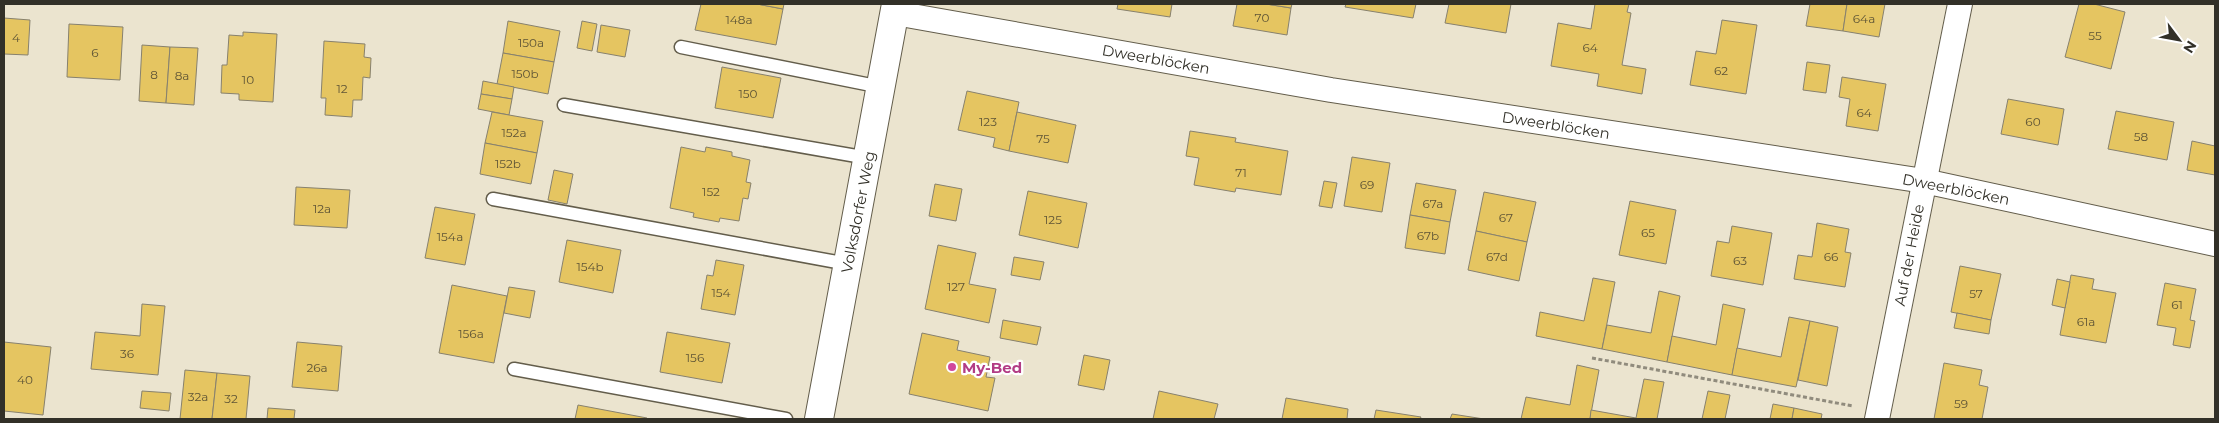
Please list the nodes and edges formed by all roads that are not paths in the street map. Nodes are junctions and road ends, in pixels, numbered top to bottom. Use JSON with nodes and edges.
{"nodes":[{"id":1,"x":1960,"y":4,"type":"edge"},
{"id":2,"x":896,"y":8,"type":"edge"},
{"id":3,"x":682,"y":47,"type":"dead end"},
{"id":4,"x":881,"y":87,"type":"junction"},
{"id":5,"x":564,"y":105,"type":"dead end"},
{"id":6,"x":868,"y":158,"type":"junction"},
{"id":7,"x":1924,"y":181,"type":"junction"},
{"id":8,"x":493,"y":199,"type":"dead end"},
{"id":9,"x":2215,"y":244,"type":"edge"},
{"id":10,"x":848,"y":264,"type":"junction"},
{"id":11,"x":514,"y":369,"type":"dead end"},
{"id":12,"x":1878,"y":415,"type":"edge"},
{"id":13,"x":786,"y":419,"type":"edge"},
{"id":14,"x":819,"y":419,"type":"edge"}],
"edges":[{"from":1,"to":7,"type":"street","name":"Auf der Heide"},
{"from":2,"to":4,"type":"street","name":"Volksdorfer Weg"},
{"from":2,"to":7,"type":"street","name":"Dweerblöcken"},
{"from":3,"to":4,"type":"lane"},
{"from":4,"to":6,"type":"street","name":"Volksdorfer Weg"},
{"from":5,"to":6,"type":"lane"},
{"from":6,"to":10,"type":"street","name":"Volksdorfer Weg"},
{"from":7,"to":9,"type":"street","name":"Dweerblöcken"},
{"from":7,"to":12,"type":"street","name":"Auf der Heide"},
{"from":8,"to":10,"type":"lane"},
{"from":10,"to":14,"type":"street","name":"Volksdorfer Weg"},
{"from":11,"to":13,"type":"lane"}]}
